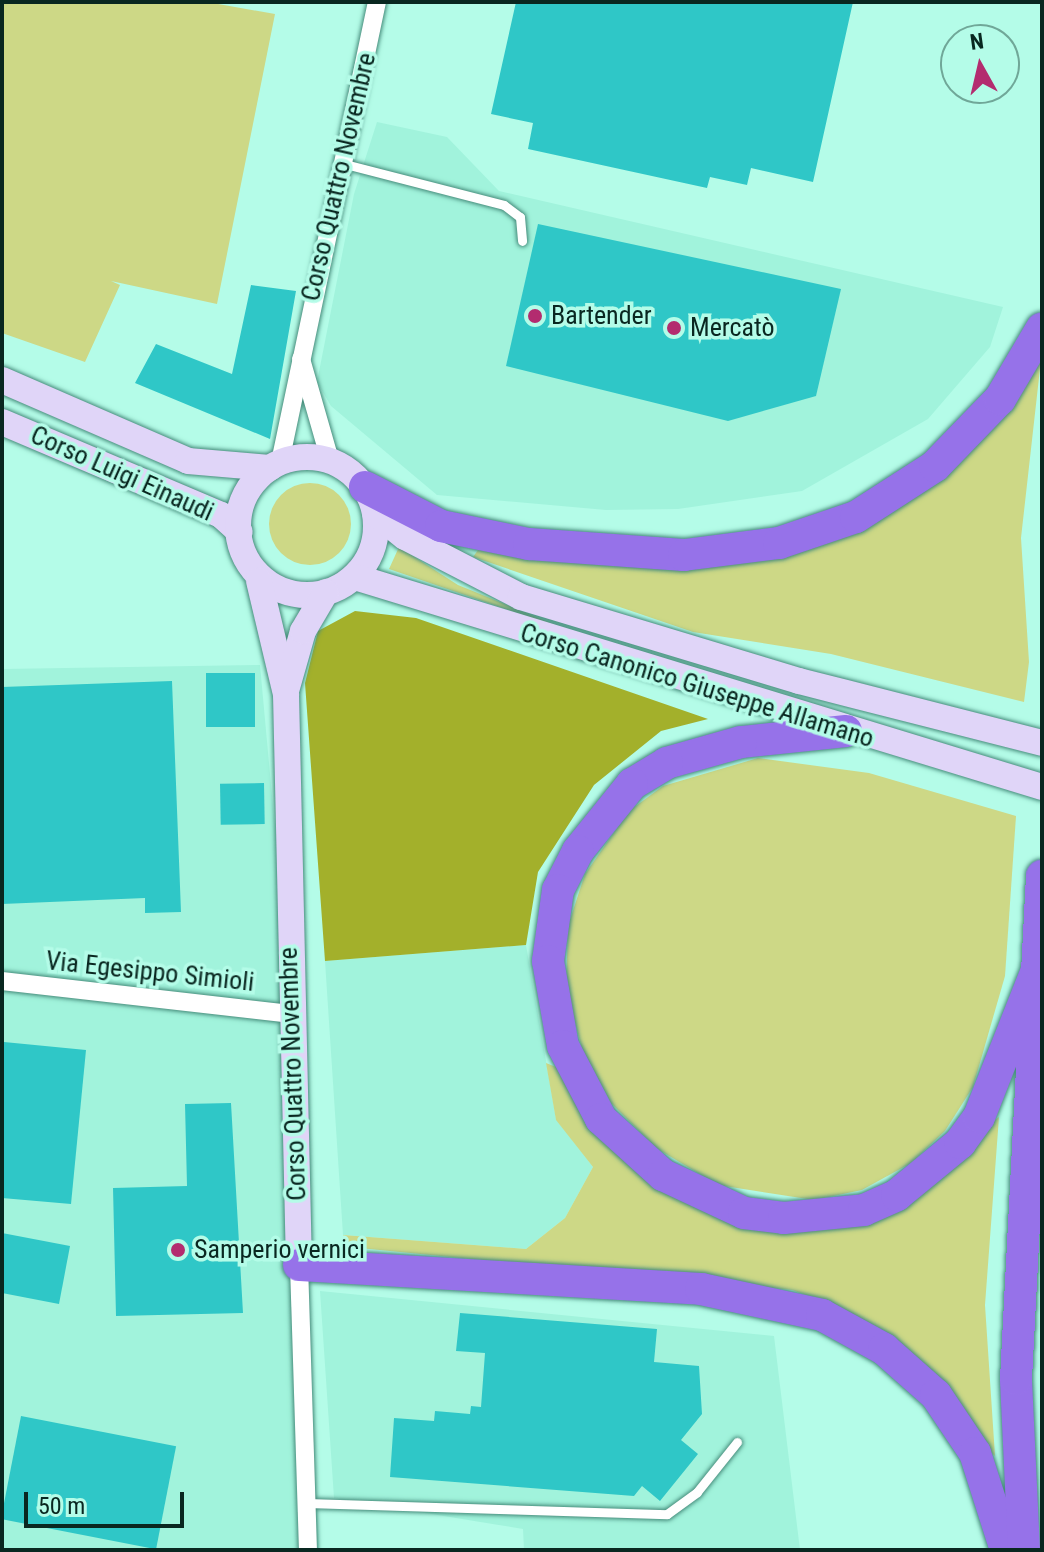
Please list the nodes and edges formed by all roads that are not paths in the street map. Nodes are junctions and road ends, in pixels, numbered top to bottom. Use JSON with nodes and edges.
{"nodes":[{"id":1,"x":377,"y":2,"type":"edge"},
{"id":2,"x":341,"y":163,"type":"junction"},
{"id":3,"x":522,"y":241,"type":"dead end"},
{"id":4,"x":1042,"y":328,"type":"edge"},
{"id":5,"x":299,"y":352,"type":"junction"},
{"id":6,"x":2,"y":380,"type":"edge"},
{"id":7,"x":2,"y":422,"type":"edge"},
{"id":8,"x":330,"y":460,"type":"junction"},
{"id":9,"x":275,"y":465,"type":"junction"},
{"id":10,"x":370,"y":500,"type":"junction"},
{"id":11,"x":240,"y":532,"type":"junction"},
{"id":12,"x":355,"y":577,"type":"junction"},
{"id":13,"x":259,"y":581,"type":"junction"},
{"id":14,"x":326,"y":592,"type":"junction"},
{"id":15,"x":286,"y":694,"type":"junction"},
{"id":16,"x":846,"y":731,"type":"junction"},
{"id":17,"x":1042,"y":743,"type":"edge"},
{"id":18,"x":1042,"y":787,"type":"edge"},
{"id":19,"x":1042,"y":876,"type":"edge"},
{"id":20,"x":1035,"y":975,"type":"junction"},
{"id":21,"x":2,"y":981,"type":"edge"},
{"id":22,"x":292,"y":1014,"type":"junction"},
{"id":23,"x":299,"y":1265,"type":"junction"},
{"id":24,"x":737,"y":1442,"type":"dead end"},
{"id":25,"x":307,"y":1503,"type":"junction"},
{"id":26,"x":308,"y":1550,"type":"edge"},
{"id":27,"x":1006,"y":1550,"type":"edge"},
{"id":28,"x":1024,"y":1550,"type":"edge"}],
"edges":[{"from":1,"to":2,"type":"street","name":"Corso Quattro Novembre"},
{"from":2,"to":3,"type":"lane"},
{"from":2,"to":5,"type":"street","name":"Corso Quattro Novembre"},
{"from":4,"to":10,"type":"highway"},
{"from":5,"to":8,"type":"street","name":"Corso Quattro Novembre"},
{"from":5,"to":9,"type":"street","name":"Corso Quattro Novembre"},
{"from":6,"to":9,"type":"main road","name":"Corso Luigi Einaudi"},
{"from":7,"to":11,"type":"main road","name":"Corso Luigi Einaudi"},
{"from":8,"to":9,"type":"main road"},
{"from":8,"to":10,"type":"main road"},
{"from":9,"to":11,"type":"main road"},
{"from":10,"to":12,"type":"main road"},
{"from":10,"to":17,"type":"main road","name":"Corso Canonico Giuseppe Allamano"},
{"from":11,"to":13,"type":"main road"},
{"from":12,"to":14,"type":"main road"},
{"from":12,"to":16,"type":"main road","name":"Corso Canonico Giuseppe Allamano"},
{"from":13,"to":14,"type":"main road"},
{"from":13,"to":15,"type":"main road","name":"Corso Quattro Novembre"},
{"from":14,"to":15,"type":"main road","name":"Corso Quattro Novembre"},
{"from":15,"to":22,"type":"main road","name":"Corso Quattro Novembre"},
{"from":16,"to":18,"type":"main road","name":"Corso Canonico Giuseppe Allamano"},
{"from":16,"to":20,"type":"highway"},
{"from":19,"to":20,"type":"highway"},
{"from":20,"to":28,"type":"highway"},
{"from":21,"to":22,"type":"street","name":"Via Egesippo Simioli"},
{"from":22,"to":23,"type":"main road","name":"Corso Quattro Novembre"},
{"from":23,"to":25,"type":"street","name":"Corso Quattro Novembre"},
{"from":23,"to":27,"type":"highway"},
{"from":24,"to":25,"type":"lane"},
{"from":25,"to":26,"type":"street","name":"Corso Quattro Novembre"}]}
